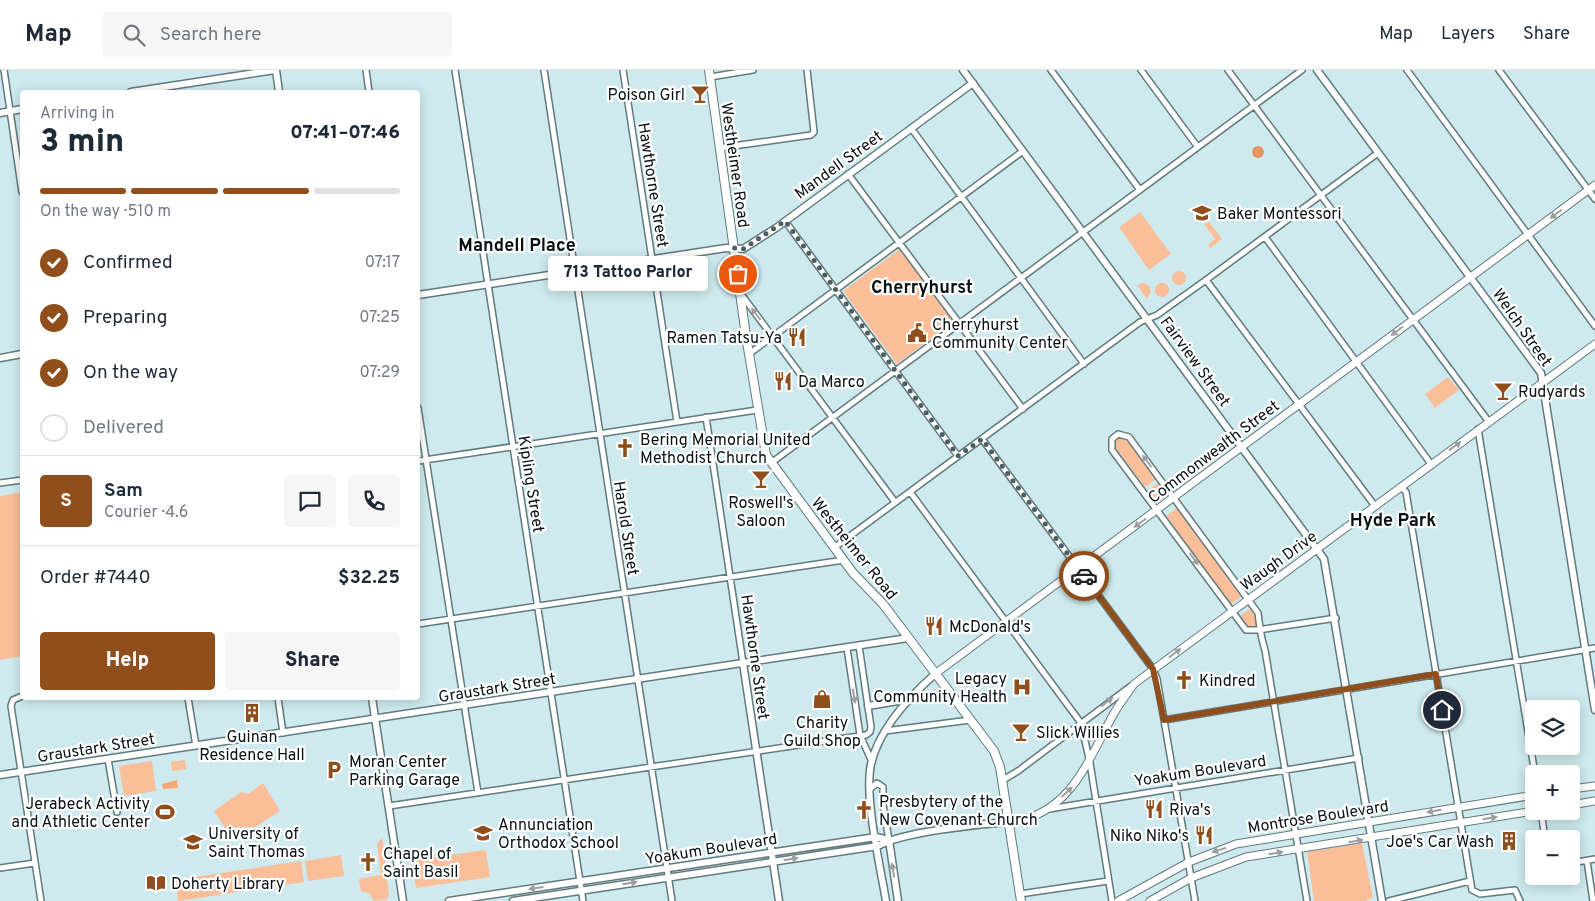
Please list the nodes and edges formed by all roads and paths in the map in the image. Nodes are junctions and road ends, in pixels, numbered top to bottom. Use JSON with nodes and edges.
{"nodes":[{"id":1,"x":4,"y":70,"type":"edge"},
{"id":2,"x":276,"y":70,"type":"edge"},
{"id":3,"x":366,"y":70,"type":"edge"},
{"id":4,"x":456,"y":70,"type":"edge"},
{"id":5,"x":544,"y":70,"type":"edge"},
{"id":6,"x":623,"y":70,"type":"edge"},
{"id":7,"x":753,"y":70,"type":"edge"},
{"id":8,"x":807,"y":70,"type":"edge"},
{"id":9,"x":963,"y":70,"type":"edge"},
{"id":10,"x":1051,"y":70,"type":"edge"},
{"id":11,"x":1141,"y":70,"type":"edge"},
{"id":12,"x":1228,"y":70,"type":"edge"},
{"id":13,"x":1302,"y":70,"type":"edge"},
{"id":14,"x":1317,"y":70,"type":"edge"},
{"id":15,"x":1406,"y":70,"type":"edge"},
{"id":16,"x":1499,"y":70,"type":"edge"},
{"id":17,"x":709,"y":73,"type":"edge"},
{"id":18,"x":973,"y":83,"type":"junction"},
{"id":19,"x":144,"y":90,"type":"edge"},
{"id":20,"x":279,"y":90,"type":"edge"},
{"id":21,"x":369,"y":90,"type":"edge"},
{"id":22,"x":1253,"y":104,"type":"junction"},
{"id":23,"x":20,"y":109,"type":"edge"},
{"id":24,"x":10,"y":111,"type":"junction"},
{"id":25,"x":0,"y":113,"type":"edge"},
{"id":26,"x":911,"y":128,"type":"junction"},
{"id":27,"x":1196,"y":146,"type":"junction"},
{"id":28,"x":720,"y":148,"type":"junction"},
{"id":29,"x":1024,"y":151,"type":"junction"},
{"id":30,"x":1378,"y":153,"type":"junction"},
{"id":31,"x":848,"y":174,"type":"junction"},
{"id":32,"x":20,"y":178,"type":"edge"},
{"id":33,"x":1595,"y":185,"type":"edge"},
{"id":34,"x":1140,"y":190,"type":"junction"},
{"id":35,"x":1588,"y":190,"type":"junction"},
{"id":36,"x":1322,"y":195,"type":"junction"},
{"id":37,"x":961,"y":196,"type":"junction"},
{"id":38,"x":1595,"y":199,"type":"edge"},
{"id":39,"x":785,"y":221,"type":"junction"},
{"id":40,"x":1084,"y":232,"type":"junction"},
{"id":41,"x":1528,"y":234,"type":"junction"},
{"id":42,"x":1265,"y":237,"type":"junction"},
{"id":43,"x":899,"y":242,"type":"junction"},
{"id":44,"x":734,"y":248,"type":"junction"},
{"id":45,"x":652,"y":260,"type":"junction"},
{"id":46,"x":575,"y":271,"type":"junction"},
{"id":47,"x":1471,"y":277,"type":"junction"},
{"id":48,"x":1021,"y":278,"type":"junction"},
{"id":49,"x":1206,"y":280,"type":"junction"},
{"id":50,"x":488,"y":285,"type":"junction"},
{"id":51,"x":835,"y":289,"type":"junction"},
{"id":52,"x":740,"y":293,"type":"junction"},
{"id":53,"x":420,"y":295,"type":"edge"},
{"id":54,"x":1148,"y":319,"type":"junction"},
{"id":55,"x":1413,"y":319,"type":"junction"},
{"id":56,"x":960,"y":324,"type":"junction"},
{"id":57,"x":1595,"y":326,"type":"edge"},
{"id":58,"x":773,"y":336,"type":"junction"},
{"id":59,"x":1595,"y":344,"type":"edge"},
{"id":60,"x":20,"y":354,"type":"edge"},
{"id":61,"x":749,"y":354,"type":"junction"},
{"id":62,"x":0,"y":358,"type":"edge"},
{"id":63,"x":1356,"y":362,"type":"junction"},
{"id":64,"x":1084,"y":364,"type":"junction"},
{"id":65,"x":896,"y":371,"type":"junction"},
{"id":66,"x":1542,"y":382,"type":"junction"},
{"id":67,"x":1299,"y":404,"type":"junction"},
{"id":68,"x":1023,"y":409,"type":"junction"},
{"id":69,"x":758,"y":410,"type":"junction"},
{"id":70,"x":706,"y":418,"type":"junction"},
{"id":71,"x":833,"y":418,"type":"junction"},
{"id":72,"x":677,"y":422,"type":"junction"},
{"id":73,"x":1489,"y":422,"type":"junction"},
{"id":74,"x":420,"y":423,"type":"edge"},
{"id":75,"x":1478,"y":429,"type":"junction"},
{"id":76,"x":600,"y":433,"type":"junction"},
{"id":77,"x":982,"y":439,"type":"junction"},
{"id":78,"x":513,"y":446,"type":"junction"},
{"id":79,"x":1242,"y":447,"type":"junction"},
{"id":80,"x":958,"y":456,"type":"junction"},
{"id":81,"x":425,"y":460,"type":"junction"},
{"id":82,"x":420,"y":461,"type":"edge"},
{"id":83,"x":771,"y":463,"type":"junction"},
{"id":84,"x":1431,"y":464,"type":"junction"},
{"id":85,"x":20,"y":480,"type":"edge"},
{"id":86,"x":0,"y":483,"type":"edge"},
{"id":87,"x":1402,"y":487,"type":"junction"},
{"id":88,"x":910,"y":492,"type":"junction"},
{"id":89,"x":1174,"y":498,"type":"junction"},
{"id":90,"x":896,"y":502,"type":"junction"},
{"id":91,"x":1374,"y":506,"type":"junction"},
{"id":92,"x":1158,"y":510,"type":"junction"},
{"id":93,"x":834,"y":547,"type":"junction"},
{"id":94,"x":1318,"y":548,"type":"junction"},
{"id":95,"x":844,"y":560,"type":"junction"},
{"id":96,"x":1078,"y":568,"type":"junction"},
{"id":97,"x":730,"y":576,"type":"junction"},
{"id":98,"x":624,"y":592,"type":"junction"},
{"id":99,"x":1249,"y":599,"type":"junction"},
{"id":100,"x":538,"y":606,"type":"junction"},
{"id":101,"x":1232,"y":611,"type":"junction"},
{"id":102,"x":1336,"y":618,"type":"junction"},
{"id":103,"x":450,"y":619,"type":"junction"},
{"id":104,"x":1007,"y":620,"type":"junction"},
{"id":105,"x":420,"y":624,"type":"edge"},
{"id":106,"x":1258,"y":630,"type":"junction"},
{"id":107,"x":908,"y":638,"type":"junction"},
{"id":108,"x":859,"y":646,"type":"junction"},
{"id":109,"x":846,"y":648,"type":"junction"},
{"id":110,"x":1595,"y":648,"type":"edge"},
{"id":111,"x":1585,"y":649,"type":"junction"},
{"id":112,"x":1517,"y":660,"type":"junction"},
{"id":113,"x":743,"y":663,"type":"junction"},
{"id":114,"x":1153,"y":669,"type":"junction"},
{"id":115,"x":934,"y":674,"type":"junction"},
{"id":116,"x":1436,"y":674,"type":"junction"},
{"id":117,"x":637,"y":679,"type":"junction"},
{"id":118,"x":1134,"y":684,"type":"junction"},
{"id":119,"x":1348,"y":688,"type":"junction"},
{"id":120,"x":551,"y":692,"type":"junction"},
{"id":121,"x":20,"y":696,"type":"edge"},
{"id":122,"x":911,"y":698,"type":"junction"},
{"id":123,"x":188,"y":700,"type":"edge"},
{"id":124,"x":278,"y":700,"type":"edge"},
{"id":125,"x":372,"y":700,"type":"edge"},
{"id":126,"x":1274,"y":701,"type":"junction"},
{"id":127,"x":464,"y":706,"type":"junction"},
{"id":128,"x":868,"y":706,"type":"junction"},
{"id":129,"x":1595,"y":710,"type":"edge"},
{"id":130,"x":375,"y":719,"type":"junction"},
{"id":131,"x":970,"y":720,"type":"junction"},
{"id":132,"x":1164,"y":720,"type":"junction"},
{"id":133,"x":1081,"y":724,"type":"junction"},
{"id":134,"x":885,"y":731,"type":"junction"},
{"id":135,"x":283,"y":733,"type":"junction"},
{"id":136,"x":860,"y":735,"type":"junction"},
{"id":137,"x":196,"y":746,"type":"junction"},
{"id":138,"x":756,"y":751,"type":"junction"},
{"id":139,"x":1359,"y":758,"type":"junction"},
{"id":140,"x":108,"y":759,"type":"junction"},
{"id":141,"x":872,"y":762,"type":"junction"},
{"id":142,"x":1090,"y":763,"type":"junction"},
{"id":143,"x":1534,"y":765,"type":"edge"},
{"id":144,"x":651,"y":767,"type":"junction"},
{"id":145,"x":1284,"y":770,"type":"junction"},
{"id":146,"x":21,"y":772,"type":"junction"},
{"id":147,"x":0,"y":776,"type":"edge"},
{"id":148,"x":565,"y":780,"type":"junction"},
{"id":149,"x":1003,"y":780,"type":"junction"},
{"id":150,"x":1595,"y":786,"type":"edge"},
{"id":151,"x":1176,"y":788,"type":"junction"},
{"id":152,"x":1580,"y":788,"type":"edge"},
{"id":153,"x":870,"y":789,"type":"junction"},
{"id":154,"x":478,"y":793,"type":"junction"},
{"id":155,"x":1525,"y":796,"type":"edge"},
{"id":156,"x":1096,"y":802,"type":"junction"},
{"id":157,"x":1595,"y":802,"type":"edge"},
{"id":158,"x":1580,"y":804,"type":"edge"},
{"id":159,"x":388,"y":806,"type":"junction"},
{"id":160,"x":1457,"y":806,"type":"junction"},
{"id":161,"x":1046,"y":810,"type":"junction"},
{"id":162,"x":116,"y":812,"type":"dead end"},
{"id":163,"x":1525,"y":812,"type":"edge"},
{"id":164,"x":1009,"y":822,"type":"junction"},
{"id":165,"x":1370,"y":822,"type":"junction"},
{"id":166,"x":1460,"y":823,"type":"junction"},
{"id":167,"x":1295,"y":834,"type":"junction"},
{"id":168,"x":876,"y":837,"type":"junction"},
{"id":169,"x":1372,"y":838,"type":"junction"},
{"id":170,"x":889,"y":840,"type":"junction"},
{"id":171,"x":878,"y":846,"type":"junction"},
{"id":172,"x":1298,"y":849,"type":"junction"},
{"id":173,"x":771,"y":852,"type":"junction"},
{"id":174,"x":1595,"y":859,"type":"edge"},
{"id":175,"x":1587,"y":860,"type":"junction"},
{"id":176,"x":1580,"y":861,"type":"edge"},
{"id":177,"x":773,"y":862,"type":"junction"},
{"id":178,"x":1189,"y":862,"type":"junction"},
{"id":179,"x":35,"y":863,"type":"junction"},
{"id":180,"x":0,"y":868,"type":"edge"},
{"id":181,"x":667,"y":869,"type":"junction"},
{"id":182,"x":668,"y":878,"type":"junction"},
{"id":183,"x":1191,"y":878,"type":"junction"},
{"id":184,"x":1108,"y":880,"type":"junction"},
{"id":185,"x":1470,"y":881,"type":"junction"},
{"id":186,"x":580,"y":882,"type":"junction"},
{"id":187,"x":582,"y":891,"type":"junction"},
{"id":188,"x":1021,"y":897,"type":"edge"},
{"id":189,"x":493,"y":898,"type":"edge"},
{"id":190,"x":41,"y":901,"type":"edge"},
{"id":191,"x":403,"y":901,"type":"edge"},
{"id":192,"x":450,"y":901,"type":"edge"},
{"id":193,"x":513,"y":901,"type":"edge"},
{"id":194,"x":584,"y":901,"type":"edge"},
{"id":195,"x":672,"y":901,"type":"edge"},
{"id":196,"x":779,"y":901,"type":"edge"},
{"id":197,"x":886,"y":901,"type":"edge"},
{"id":198,"x":898,"y":901,"type":"edge"},
{"id":199,"x":1112,"y":901,"type":"edge"},
{"id":200,"x":1118,"y":901,"type":"edge"},
{"id":201,"x":1150,"y":901,"type":"edge"},
{"id":202,"x":1195,"y":901,"type":"edge"},
{"id":203,"x":1307,"y":901,"type":"edge"},
{"id":204,"x":1382,"y":901,"type":"edge"},
{"id":205,"x":1389,"y":901,"type":"edge"},
{"id":206,"x":1520,"y":901,"type":"edge"},
{"id":207,"x":1593,"y":901,"type":"edge"}],
"edges":[{"from":1,"to":24,"type":"street"},
{"from":2,"to":19,"type":"street"},
{"from":2,"to":20,"type":"street"},
{"from":3,"to":21,"type":"street"},
{"from":4,"to":50,"type":"street","name":"Kipling Street"},
{"from":5,"to":46,"type":"street","name":"Harold Street"},
{"from":6,"to":45,"type":"street","name":"Hawthorne Street"},
{"from":7,"to":17,"type":"street"},
{"from":8,"to":28,"type":"street"},
{"from":9,"to":18,"type":"street","name":"Fairview Street"},
{"from":10,"to":34,"type":"street"},
{"from":11,"to":27,"type":"street"},
{"from":12,"to":22,"type":"street"},
{"from":13,"to":22,"type":"street"},
{"from":14,"to":30,"type":"street","name":"Welch Street"},
{"from":15,"to":41,"type":"street"},
{"from":16,"to":35,"type":"street"},
{"from":17,"to":28,"type":"main road","name":"Westheimer Road"},
{"from":18,"to":26,"type":"street","name":"Mandell Street"},
{"from":18,"to":29,"type":"street","name":"Fairview Street"},
{"from":22,"to":27,"type":"street"},
{"from":22,"to":36,"type":"street"},
{"from":23,"to":24,"type":"street"},
{"from":24,"to":25,"type":"street"},
{"from":24,"to":32,"type":"street"},
{"from":26,"to":31,"type":"street","name":"Mandell Street"},
{"from":26,"to":37,"type":"street"},
{"from":27,"to":34,"type":"street"},
{"from":28,"to":44,"type":"main road","name":"Westheimer Road"},
{"from":29,"to":37,"type":"street"},
{"from":29,"to":40,"type":"street","name":"Fairview Street"},
{"from":30,"to":36,"type":"street"},
{"from":30,"to":47,"type":"street","name":"Welch Street"},
{"from":31,"to":39,"type":"street","name":"Mandell Street"},
{"from":31,"to":43,"type":"street"},
{"from":33,"to":35,"type":"main road","name":"Commonwealth Street"},
{"from":34,"to":40,"type":"street"},
{"from":35,"to":38,"type":"street"},
{"from":35,"to":41,"type":"main road","name":"Commonwealth Street","one_way":true},
{"from":36,"to":42,"type":"street"},
{"from":36,"to":55,"type":"street"},
{"from":37,"to":43,"type":"street"},
{"from":37,"to":48,"type":"street"},
{"from":39,"to":44,"type":"street","name":"Mandell Street"},
{"from":39,"to":51,"type":"street"},
{"from":40,"to":48,"type":"street"},
{"from":40,"to":54,"type":"street","name":"Fairview Street"},
{"from":41,"to":47,"type":"main road","name":"Commonwealth Street"},
{"from":41,"to":57,"type":"street"},
{"from":42,"to":49,"type":"street"},
{"from":42,"to":63,"type":"street"},
{"from":43,"to":51,"type":"street"},
{"from":43,"to":56,"type":"street"},
{"from":44,"to":45,"type":"street","name":"Mandell Street"},
{"from":44,"to":52,"type":"main road","name":"Westheimer Road"},
{"from":45,"to":46,"type":"street","name":"Mandell Street"},
{"from":45,"to":72,"type":"street","name":"Hawthorne Street"},
{"from":46,"to":50,"type":"street","name":"Mandell Street"},
{"from":46,"to":76,"type":"street","name":"Harold Street"},
{"from":47,"to":55,"type":"main road","name":"Commonwealth Street"},
{"from":47,"to":66,"type":"street","name":"Welch Street"},
{"from":48,"to":56,"type":"street"},
{"from":48,"to":64,"type":"street"},
{"from":49,"to":54,"type":"street"},
{"from":49,"to":67,"type":"street"},
{"from":50,"to":53,"type":"street","name":"Mandell Street"},
{"from":50,"to":78,"type":"street","name":"Kipling Street"},
{"from":51,"to":58,"type":"street"},
{"from":51,"to":65,"type":"street"},
{"from":58,"to":52,"type":"street","one_way":true},
{"from":52,"to":61,"type":"main road","name":"Westheimer Road"},
{"from":54,"to":64,"type":"street"},
{"from":54,"to":79,"type":"street","name":"Fairview Street"},
{"from":55,"to":63,"type":"main road","name":"Commonwealth Street","one_way":true},
{"from":55,"to":73,"type":"street"},
{"from":56,"to":65,"type":"street"},
{"from":56,"to":68,"type":"street"},
{"from":58,"to":61,"type":"street"},
{"from":58,"to":71,"type":"street"},
{"from":59,"to":66,"type":"main road","name":"Waugh Drive"},
{"from":60,"to":62,"type":"street"},
{"from":61,"to":69,"type":"main road","name":"Westheimer Road"},
{"from":63,"to":67,"type":"main road","name":"Commonwealth Street"},
{"from":63,"to":84,"type":"street"},
{"from":64,"to":68,"type":"street"},
{"from":65,"to":71,"type":"street"},
{"from":65,"to":80,"type":"street"},
{"from":66,"to":73,"type":"main road","name":"Waugh Drive"},
{"from":66,"to":111,"type":"street","name":"Welch Street"},
{"from":67,"to":79,"type":"main road","name":"Commonwealth Street"},
{"from":67,"to":91,"type":"street"},
{"from":68,"to":77,"type":"street"},
{"from":69,"to":70,"type":"street"},
{"from":69,"to":83,"type":"main road","name":"Westheimer Road"},
{"from":70,"to":72,"type":"street"},
{"from":70,"to":97,"type":"street","name":"Hawthorne Street"},
{"from":71,"to":83,"type":"street"},
{"from":71,"to":90,"type":"street"},
{"from":72,"to":76,"type":"street"},
{"from":73,"to":75,"type":"main road","name":"Waugh Drive"},
{"from":74,"to":81,"type":"street"},
{"from":84,"to":75,"type":"main road","name":"Waugh Drive","one_way":true},
{"from":75,"to":112,"type":"street"},
{"from":76,"to":78,"type":"street"},
{"from":76,"to":98,"type":"street","name":"Harold Street"},
{"from":77,"to":80,"type":"street"},
{"from":77,"to":96,"type":"street"},
{"from":78,"to":81,"type":"street"},
{"from":78,"to":100,"type":"street","name":"Kipling Street"},
{"from":79,"to":89,"type":"main road","name":"Commonwealth Street"},
{"from":79,"to":94,"type":"street","name":"Fairview Street"},
{"from":80,"to":88,"type":"street"},
{"from":81,"to":82,"type":"street"},
{"from":81,"to":103,"type":"street"},
{"from":83,"to":93,"type":"main road","name":"Westheimer Road"},
{"from":84,"to":87,"type":"main road","name":"Waugh Drive"},
{"from":85,"to":86,"type":"street"},
{"from":87,"to":91,"type":"main road","name":"Waugh Drive"},
{"from":87,"to":116,"type":"street"},
{"from":88,"to":90,"type":"street"},
{"from":88,"to":104,"type":"street"},
{"from":89,"to":92,"type":"main road","name":"Commonwealth Street"},
{"from":89,"to":92,"type":"street","one_way":true},
{"from":89,"to":99,"type":"street"},
{"from":90,"to":93,"type":"street"},
{"from":91,"to":94,"type":"main road","name":"Waugh Drive"},
{"from":92,"to":96,"type":"main road","name":"Commonwealth Street","one_way":true},
{"from":92,"to":101,"type":"street","one_way":true},
{"from":93,"to":95,"type":"main road","name":"Westheimer Road"},
{"from":94,"to":99,"type":"main road","name":"Waugh Drive"},
{"from":94,"to":102,"type":"street","name":"Fairview Street"},
{"from":95,"to":97,"type":"street"},
{"from":95,"to":107,"type":"main road","name":"Westheimer Road"},
{"from":96,"to":104,"type":"main road","name":"Commonwealth Street"},
{"from":96,"to":114,"type":"street"},
{"from":97,"to":98,"type":"street"},
{"from":97,"to":113,"type":"street","name":"Hawthorne Street"},
{"from":98,"to":100,"type":"street"},
{"from":98,"to":117,"type":"street","name":"Harold Street"},
{"from":99,"to":101,"type":"main road","name":"Waugh Drive"},
{"from":99,"to":106,"type":"street"},
{"from":100,"to":103,"type":"street"},
{"from":100,"to":120,"type":"street","name":"Kipling Street"},
{"from":101,"to":106,"type":"street"},
{"from":114,"to":101,"type":"main road","name":"Waugh Drive","one_way":true},
{"from":102,"to":106,"type":"street"},
{"from":102,"to":119,"type":"street","name":"Fairview Street"},
{"from":103,"to":105,"type":"street"},
{"from":103,"to":127,"type":"street"},
{"from":104,"to":115,"type":"main road","name":"Commonwealth Street"},
{"from":104,"to":133,"type":"street"},
{"from":106,"to":126,"type":"street"},
{"from":107,"to":108,"type":"street","name":"Graustark Street"},
{"from":107,"to":115,"type":"main road","name":"Westheimer Road"},
{"from":108,"to":109,"type":"street","name":"Graustark Street"},
{"from":108,"to":128,"type":"street"},
{"from":109,"to":113,"type":"street","name":"Graustark Street"},
{"from":109,"to":136,"type":"street","one_way":true},
{"from":110,"to":111,"type":"street"},
{"from":111,"to":112,"type":"street"},
{"from":111,"to":129,"type":"street","name":"Welch Street"},
{"from":112,"to":116,"type":"street"},
{"from":112,"to":143,"type":"street"},
{"from":113,"to":117,"type":"street","name":"Graustark Street"},
{"from":113,"to":138,"type":"street","name":"Hawthorne Street"},
{"from":114,"to":118,"type":"main road","name":"Waugh Drive"},
{"from":114,"to":132,"type":"street"},
{"from":115,"to":122,"type":"street","name":"Commonwealth Street"},
{"from":115,"to":131,"type":"main road","name":"Westheimer Road"},
{"from":116,"to":119,"type":"street"},
{"from":116,"to":160,"type":"street"},
{"from":117,"to":120,"type":"street","name":"Graustark Street"},
{"from":117,"to":144,"type":"street","name":"Harold Street"},
{"from":133,"to":118,"type":"street","one_way":true},
{"from":118,"to":142,"type":"main road","name":"Waugh Drive"},
{"from":119,"to":126,"type":"street"},
{"from":119,"to":139,"type":"street","name":"Fairview Street"},
{"from":120,"to":127,"type":"street","name":"Graustark Street"},
{"from":120,"to":148,"type":"street","name":"Kipling Street"},
{"from":121,"to":146,"type":"street"},
{"from":122,"to":128,"type":"street"},
{"from":122,"to":134,"type":"street","name":"Commonwealth Street"},
{"from":123,"to":137,"type":"street"},
{"from":124,"to":135,"type":"street"},
{"from":125,"to":130,"type":"street"},
{"from":126,"to":132,"type":"street"},
{"from":126,"to":145,"type":"street"},
{"from":127,"to":130,"type":"street","name":"Graustark Street"},
{"from":127,"to":154,"type":"street"},
{"from":128,"to":136,"type":"street"},
{"from":130,"to":135,"type":"street","name":"Graustark Street"},
{"from":130,"to":159,"type":"street"},
{"from":131,"to":134,"type":"street"},
{"from":131,"to":149,"type":"main road","name":"Westheimer Road"},
{"from":132,"to":151,"type":"street"},
{"from":133,"to":142,"type":"street"},
{"from":133,"to":149,"type":"street"},
{"from":134,"to":141,"type":"street","name":"Commonwealth Street"},
{"from":135,"to":137,"type":"street","name":"Graustark Street"},
{"from":136,"to":138,"type":"street"},
{"from":136,"to":141,"type":"street"},
{"from":137,"to":140,"type":"street","name":"Graustark Street"},
{"from":138,"to":144,"type":"street"},
{"from":138,"to":173,"type":"street","name":"Hawthorne Street"},
{"from":139,"to":145,"type":"street","name":"Yoakum Boulevard"},
{"from":139,"to":165,"type":"street","name":"Fairview Street"},
{"from":140,"to":146,"type":"street","name":"Graustark Street"},
{"from":140,"to":162,"type":"street"},
{"from":141,"to":153,"type":"street","name":"Commonwealth Street"},
{"from":142,"to":156,"type":"street"},
{"from":161,"to":142,"type":"main road","name":"Waugh Drive","one_way":true},
{"from":144,"to":148,"type":"street"},
{"from":144,"to":181,"type":"street","name":"Harold Street"},
{"from":145,"to":151,"type":"street","name":"Yoakum Boulevard"},
{"from":145,"to":167,"type":"street"},
{"from":146,"to":147,"type":"street","name":"Graustark Street"},
{"from":146,"to":179,"type":"street"},
{"from":148,"to":154,"type":"street"},
{"from":148,"to":186,"type":"street","name":"Kipling Street"},
{"from":149,"to":164,"type":"main road","name":"Westheimer Road"},
{"from":150,"to":152,"type":"main road"},
{"from":151,"to":156,"type":"street","name":"Yoakum Boulevard"},
{"from":151,"to":178,"type":"street"},
{"from":153,"to":168,"type":"street","name":"Commonwealth Street"},
{"from":153,"to":170,"type":"street"},
{"from":154,"to":159,"type":"street"},
{"from":155,"to":160,"type":"main road","name":"Montrose Boulevard"},
{"from":156,"to":161,"type":"street","name":"Yoakum Boulevard"},
{"from":156,"to":184,"type":"street"},
{"from":157,"to":158,"type":"main road"},
{"from":159,"to":191,"type":"street"},
{"from":160,"to":165,"type":"main road","name":"Montrose Boulevard","one_way":true},
{"from":160,"to":166,"type":"street"},
{"from":161,"to":164,"type":"main road","name":"Waugh Drive"},
{"from":166,"to":163,"type":"main road","name":"Montrose Boulevard","one_way":true},
{"from":164,"to":170,"type":"street","name":"Yoakum Boulevard"},
{"from":164,"to":188,"type":"main road","name":"Westheimer Road"},
{"from":165,"to":167,"type":"main road","name":"Montrose Boulevard"},
{"from":165,"to":169,"type":"street","name":"Fairview Street"},
{"from":166,"to":169,"type":"main road","name":"Montrose Boulevard"},
{"from":166,"to":185,"type":"street"},
{"from":167,"to":172,"type":"street"},
{"from":167,"to":178,"type":"main road","name":"Montrose Boulevard","one_way":true},
{"from":168,"to":170,"type":"street","name":"Yoakum Boulevard"},
{"from":168,"to":171,"type":"street","name":"Commonwealth Street"},
{"from":168,"to":173,"type":"street","name":"Yoakum Boulevard"},
{"from":172,"to":169,"type":"main road","name":"Montrose Boulevard","one_way":true},
{"from":169,"to":204,"type":"street","name":"Fairview Street"},
{"from":170,"to":171,"type":"street","name":"Yoakum Boulevard"},
{"from":198,"to":170,"type":"street","one_way":true},
{"from":177,"to":171,"type":"street","name":"Yoakum Boulevard","one_way":true},
{"from":171,"to":197,"type":"street","name":"Commonwealth Street"},
{"from":183,"to":172,"type":"main road","name":"Montrose Boulevard","one_way":true},
{"from":172,"to":203,"type":"street"},
{"from":173,"to":177,"type":"street","name":"Hawthorne Street"},
{"from":173,"to":181,"type":"street","name":"Yoakum Boulevard"},
{"from":174,"to":175,"type":"street"},
{"from":175,"to":176,"type":"street"},
{"from":175,"to":207,"type":"street"},
{"from":177,"to":182,"type":"street","name":"Yoakum Boulevard"},
{"from":177,"to":196,"type":"street","name":"Hawthorne Street"},
{"from":178,"to":183,"type":"street"},
{"from":178,"to":200,"type":"main road","name":"Montrose Boulevard"},
{"from":179,"to":180,"type":"street"},
{"from":179,"to":190,"type":"street"},
{"from":181,"to":182,"type":"street","name":"Harold Street"},
{"from":181,"to":186,"type":"street","name":"Yoakum Boulevard"},
{"from":187,"to":182,"type":"street","name":"Yoakum Boulevard","one_way":true},
{"from":182,"to":195,"type":"street","name":"Harold Street"},
{"from":183,"to":201,"type":"main road","name":"Montrose Boulevard"},
{"from":183,"to":202,"type":"street"},
{"from":184,"to":188,"type":"street"},
{"from":184,"to":199,"type":"street"},
{"from":185,"to":205,"type":"street"},
{"from":185,"to":206,"type":"street"},
{"from":186,"to":187,"type":"street","name":"Kipling Street"},
{"from":186,"to":189,"type":"street","name":"Yoakum Boulevard","one_way":true},
{"from":187,"to":193,"type":"street","name":"Yoakum Boulevard"},
{"from":187,"to":194,"type":"street","name":"Kipling Street"},
{"from":189,"to":192,"type":"street","name":"Yoakum Boulevard"}]}
